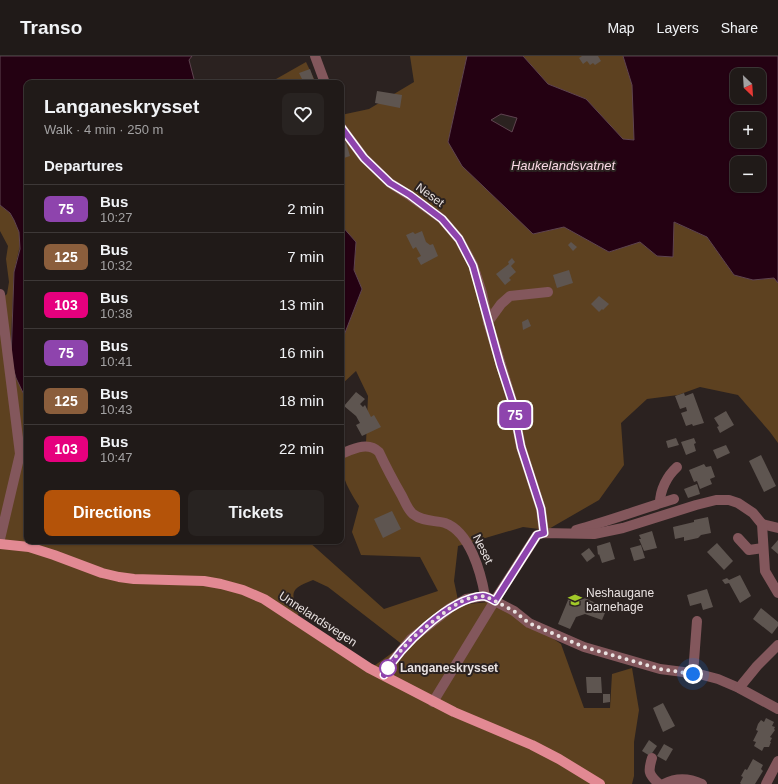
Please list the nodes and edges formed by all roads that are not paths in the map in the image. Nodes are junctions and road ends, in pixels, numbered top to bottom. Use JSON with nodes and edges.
{"nodes":[{"id":1,"x":315,"y":56,"type":"edge"},
{"id":2,"x":324,"y":80,"type":"edge"},
{"id":3,"x":344,"y":131,"type":"edge"},
{"id":4,"x":548,"y":292,"type":"dead end"},
{"id":5,"x":0,"y":294,"type":"edge"},
{"id":6,"x":488,"y":322,"type":"junction"},
{"id":7,"x":344,"y":453,"type":"edge"},
{"id":8,"x":677,"y":467,"type":"dead end"},
{"id":9,"x":674,"y":499,"type":"dead end"},
{"id":10,"x":660,"y":503,"type":"junction"},
{"id":11,"x":762,"y":524,"type":"junction"},
{"id":12,"x":778,"y":528,"type":"edge"},
{"id":13,"x":544,"y":533,"type":"junction"},
{"id":14,"x":564,"y":534,"type":"junction"},
{"id":15,"x":738,"y":538,"type":"dead end"},
{"id":16,"x":0,"y":539,"type":"edge"},
{"id":17,"x":0,"y":544,"type":"edge"},
{"id":18,"x":763,"y":548,"type":"junction"},
{"id":19,"x":778,"y":593,"type":"edge"},
{"id":20,"x":485,"y":596,"type":"junction"},
{"id":21,"x":495,"y":601,"type":"junction"},
{"id":22,"x":697,"y":621,"type":"dead end"},
{"id":23,"x":778,"y":645,"type":"edge"},
{"id":24,"x":693,"y":674,"type":"junction"},
{"id":25,"x":384,"y":675,"type":"junction"},
{"id":26,"x":739,"y":688,"type":"junction"},
{"id":27,"x":433,"y":702,"type":"junction"},
{"id":28,"x":778,"y":708,"type":"edge"},
{"id":29,"x":652,"y":758,"type":"dead end"},
{"id":30,"x":778,"y":761,"type":"edge"},
{"id":31,"x":600,"y":784,"type":"edge"},
{"id":32,"x":659,"y":784,"type":"edge"},
{"id":33,"x":664,"y":784,"type":"edge"},
{"id":34,"x":702,"y":784,"type":"edge"},
{"id":35,"x":766,"y":784,"type":"edge"}],
"edges":[{"from":1,"to":2,"type":"street"},
{"from":3,"to":6,"type":"street","name":"Neset"},
{"from":4,"to":6,"type":"street"},
{"from":5,"to":16,"type":"street"},
{"from":6,"to":13,"type":"street","name":"Neset"},
{"from":7,"to":20,"type":"street","name":"Neset"},
{"from":8,"to":10,"type":"street"},
{"from":9,"to":10,"type":"street"},
{"from":10,"to":14,"type":"street"},
{"from":11,"to":12,"type":"street"},
{"from":11,"to":14,"type":"street"},
{"from":11,"to":18,"type":"street"},
{"from":13,"to":14,"type":"street"},
{"from":13,"to":21,"type":"street"},
{"from":15,"to":18,"type":"street"},
{"from":17,"to":25,"type":"main road","name":"Unnelandsvegen"},
{"from":18,"to":19,"type":"street"},
{"from":20,"to":21,"type":"street"},
{"from":20,"to":25,"type":"street"},
{"from":21,"to":24,"type":"street"},
{"from":21,"to":27,"type":"street"},
{"from":22,"to":24,"type":"street"},
{"from":23,"to":26,"type":"street"},
{"from":24,"to":26,"type":"street"},
{"from":25,"to":27,"type":"main road","name":"Unnelandsvegen"},
{"from":26,"to":28,"type":"street"},
{"from":27,"to":31,"type":"main road","name":"Unnelandsvegen"},
{"from":29,"to":32,"type":"street"},
{"from":30,"to":35,"type":"street"},
{"from":33,"to":34,"type":"street"}]}
